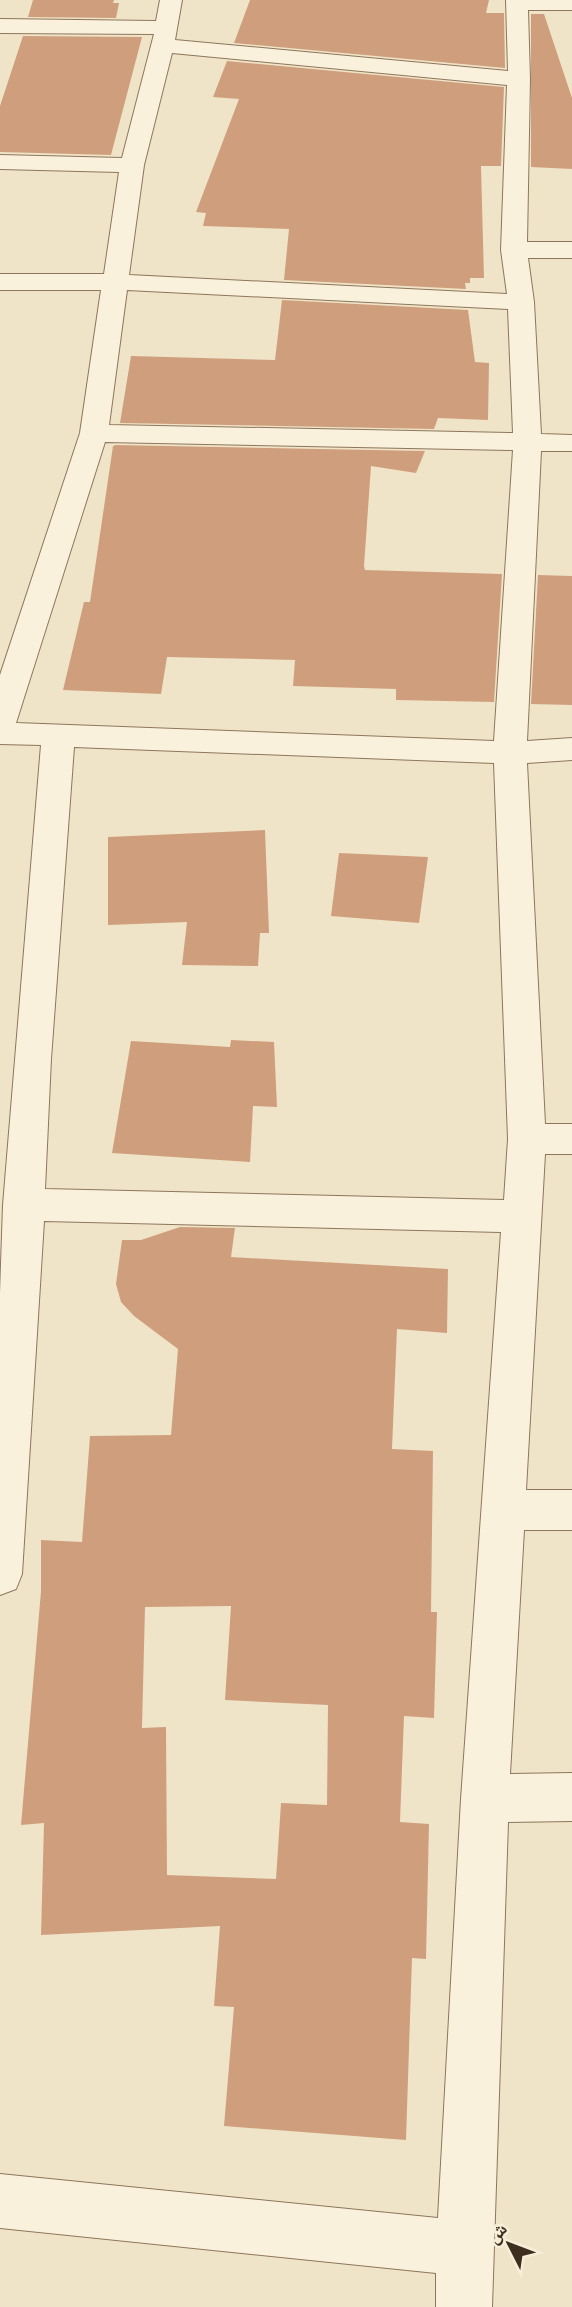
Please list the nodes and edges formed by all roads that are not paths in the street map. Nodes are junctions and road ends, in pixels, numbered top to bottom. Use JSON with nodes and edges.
{"nodes":[{"id":1,"x":172,"y":0,"type":"edge"},
{"id":2,"x":517,"y":2,"type":"edge"},
{"id":3,"x":572,"y":4,"type":"edge"},
{"id":4,"x":0,"y":26,"type":"edge"},
{"id":5,"x":164,"y":37,"type":"junction"},
{"id":6,"x":519,"y":79,"type":"junction"},
{"id":7,"x":0,"y":162,"type":"edge"},
{"id":8,"x":132,"y":165,"type":"junction"},
{"id":9,"x":514,"y":250,"type":"junction"},
{"id":10,"x":572,"y":250,"type":"edge"},
{"id":11,"x":0,"y":282,"type":"edge"},
{"id":12,"x":114,"y":282,"type":"junction"},
{"id":13,"x":521,"y":302,"type":"junction"},
{"id":14,"x":94,"y":433,"type":"junction"},
{"id":15,"x":572,"y":443,"type":"edge"},
{"id":16,"x":527,"y":444,"type":"junction"},
{"id":17,"x":0,"y":723,"type":"edge"},
{"id":18,"x":0,"y":733,"type":"edge"},
{"id":19,"x":58,"y":738,"type":"junction"},
{"id":20,"x":572,"y":749,"type":"edge"},
{"id":21,"x":510,"y":753,"type":"junction"},
{"id":22,"x":16,"y":1060,"type":"edge"},
{"id":23,"x":527,"y":1139,"type":"junction"},
{"id":24,"x":572,"y":1139,"type":"edge"},
{"id":25,"x":23,"y":1205,"type":"junction"},
{"id":26,"x":520,"y":1216,"type":"junction"},
{"id":27,"x":10,"y":1283,"type":"edge"},
{"id":28,"x":505,"y":1510,"type":"junction"},
{"id":29,"x":572,"y":1510,"type":"edge"},
{"id":30,"x":0,"y":1574,"type":"edge"},
{"id":31,"x":572,"y":1797,"type":"edge"},
{"id":32,"x":485,"y":1799,"type":"junction"},
{"id":33,"x":0,"y":2201,"type":"edge"},
{"id":34,"x":464,"y":2248,"type":"junction"},
{"id":35,"x":464,"y":2307,"type":"edge"}],
"edges":[{"from":1,"to":5,"type":"street"},
{"from":2,"to":3,"type":"street"},
{"from":2,"to":6,"type":"street"},
{"from":4,"to":5,"type":"street"},
{"from":5,"to":6,"type":"street"},
{"from":5,"to":8,"type":"street"},
{"from":6,"to":9,"type":"street"},
{"from":7,"to":8,"type":"street"},
{"from":8,"to":12,"type":"street"},
{"from":9,"to":10,"type":"street"},
{"from":9,"to":13,"type":"street"},
{"from":11,"to":12,"type":"street"},
{"from":12,"to":13,"type":"street"},
{"from":12,"to":14,"type":"street"},
{"from":13,"to":16,"type":"street"},
{"from":14,"to":16,"type":"street"},
{"from":14,"to":17,"type":"street"},
{"from":15,"to":16,"type":"street"},
{"from":16,"to":21,"type":"street"},
{"from":18,"to":19,"type":"street"},
{"from":19,"to":21,"type":"street"},
{"from":19,"to":22,"type":"street"},
{"from":20,"to":21,"type":"street"},
{"from":21,"to":23,"type":"street"},
{"from":22,"to":25,"type":"street"},
{"from":23,"to":24,"type":"street"},
{"from":23,"to":26,"type":"street"},
{"from":25,"to":26,"type":"street"},
{"from":25,"to":27,"type":"street"},
{"from":26,"to":28,"type":"street"},
{"from":27,"to":30,"type":"street"},
{"from":28,"to":29,"type":"street"},
{"from":28,"to":32,"type":"street"},
{"from":31,"to":32,"type":"street"},
{"from":32,"to":34,"type":"street"},
{"from":33,"to":34,"type":"street"},
{"from":34,"to":35,"type":"street"}]}
